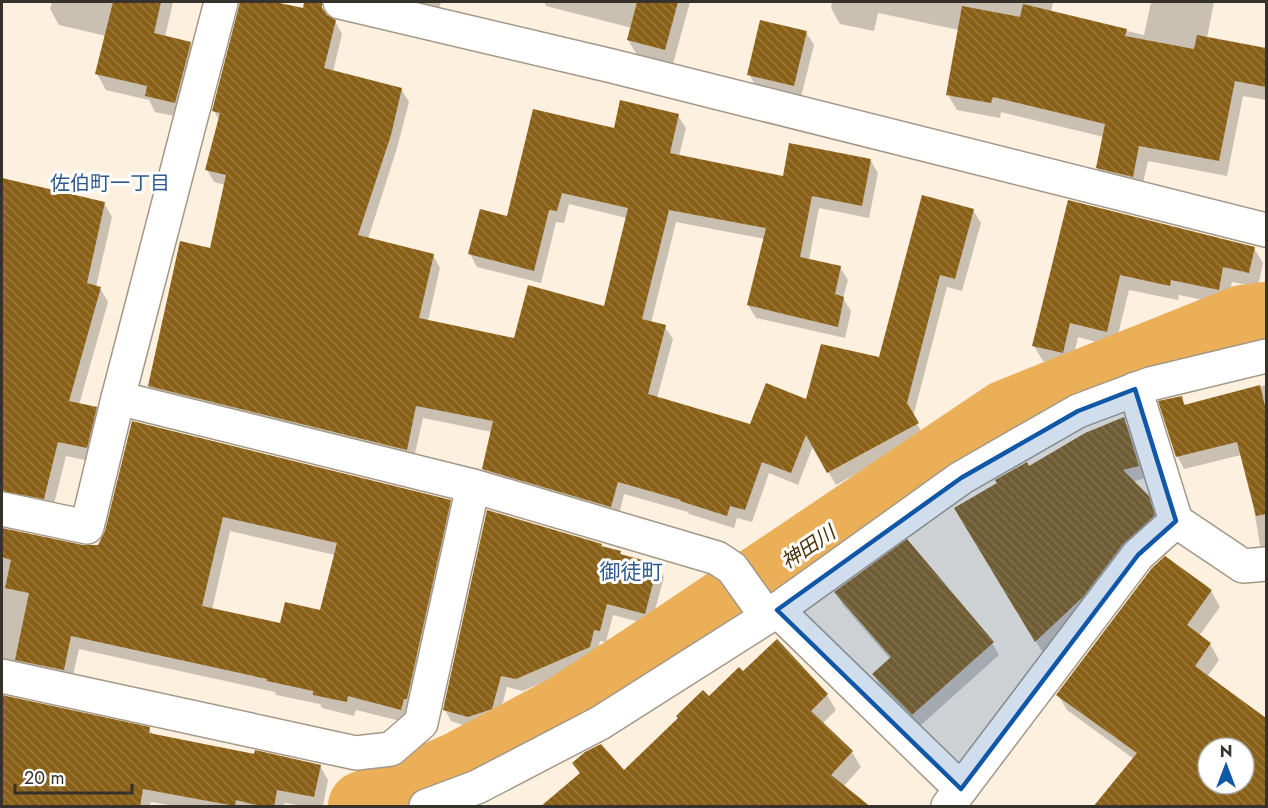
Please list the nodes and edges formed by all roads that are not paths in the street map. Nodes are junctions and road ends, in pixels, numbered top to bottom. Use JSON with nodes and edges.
{"nodes":[{"id":1,"x":221,"y":2,"type":"edge"},
{"id":2,"x":340,"y":2,"type":"edge"},
{"id":3,"x":1266,"y":230,"type":"edge"},
{"id":4,"x":1266,"y":356,"type":"edge"},
{"id":5,"x":1135,"y":388,"type":"junction"},
{"id":6,"x":118,"y":398,"type":"junction"},
{"id":7,"x":473,"y":486,"type":"junction"},
{"id":8,"x":2,"y":509,"type":"edge"},
{"id":9,"x":1176,"y":521,"type":"junction"},
{"id":10,"x":1266,"y":564,"type":"edge"},
{"id":11,"x":768,"y":611,"type":"junction"},
{"id":12,"x":2,"y":676,"type":"edge"},
{"id":13,"x":954,"y":798,"type":"edge"},
{"id":14,"x":426,"y":807,"type":"edge"}],
"edges":[{"from":1,"to":6,"type":"street"},
{"from":2,"to":3,"type":"street"},
{"from":4,"to":5,"type":"street"},
{"from":5,"to":9,"type":"street"},
{"from":5,"to":11,"type":"street"},
{"from":6,"to":7,"type":"street"},
{"from":6,"to":8,"type":"street"},
{"from":7,"to":11,"type":"street"},
{"from":7,"to":12,"type":"street"},
{"from":9,"to":10,"type":"street"},
{"from":9,"to":13,"type":"street"},
{"from":11,"to":13,"type":"street"},
{"from":11,"to":14,"type":"street"}]}
